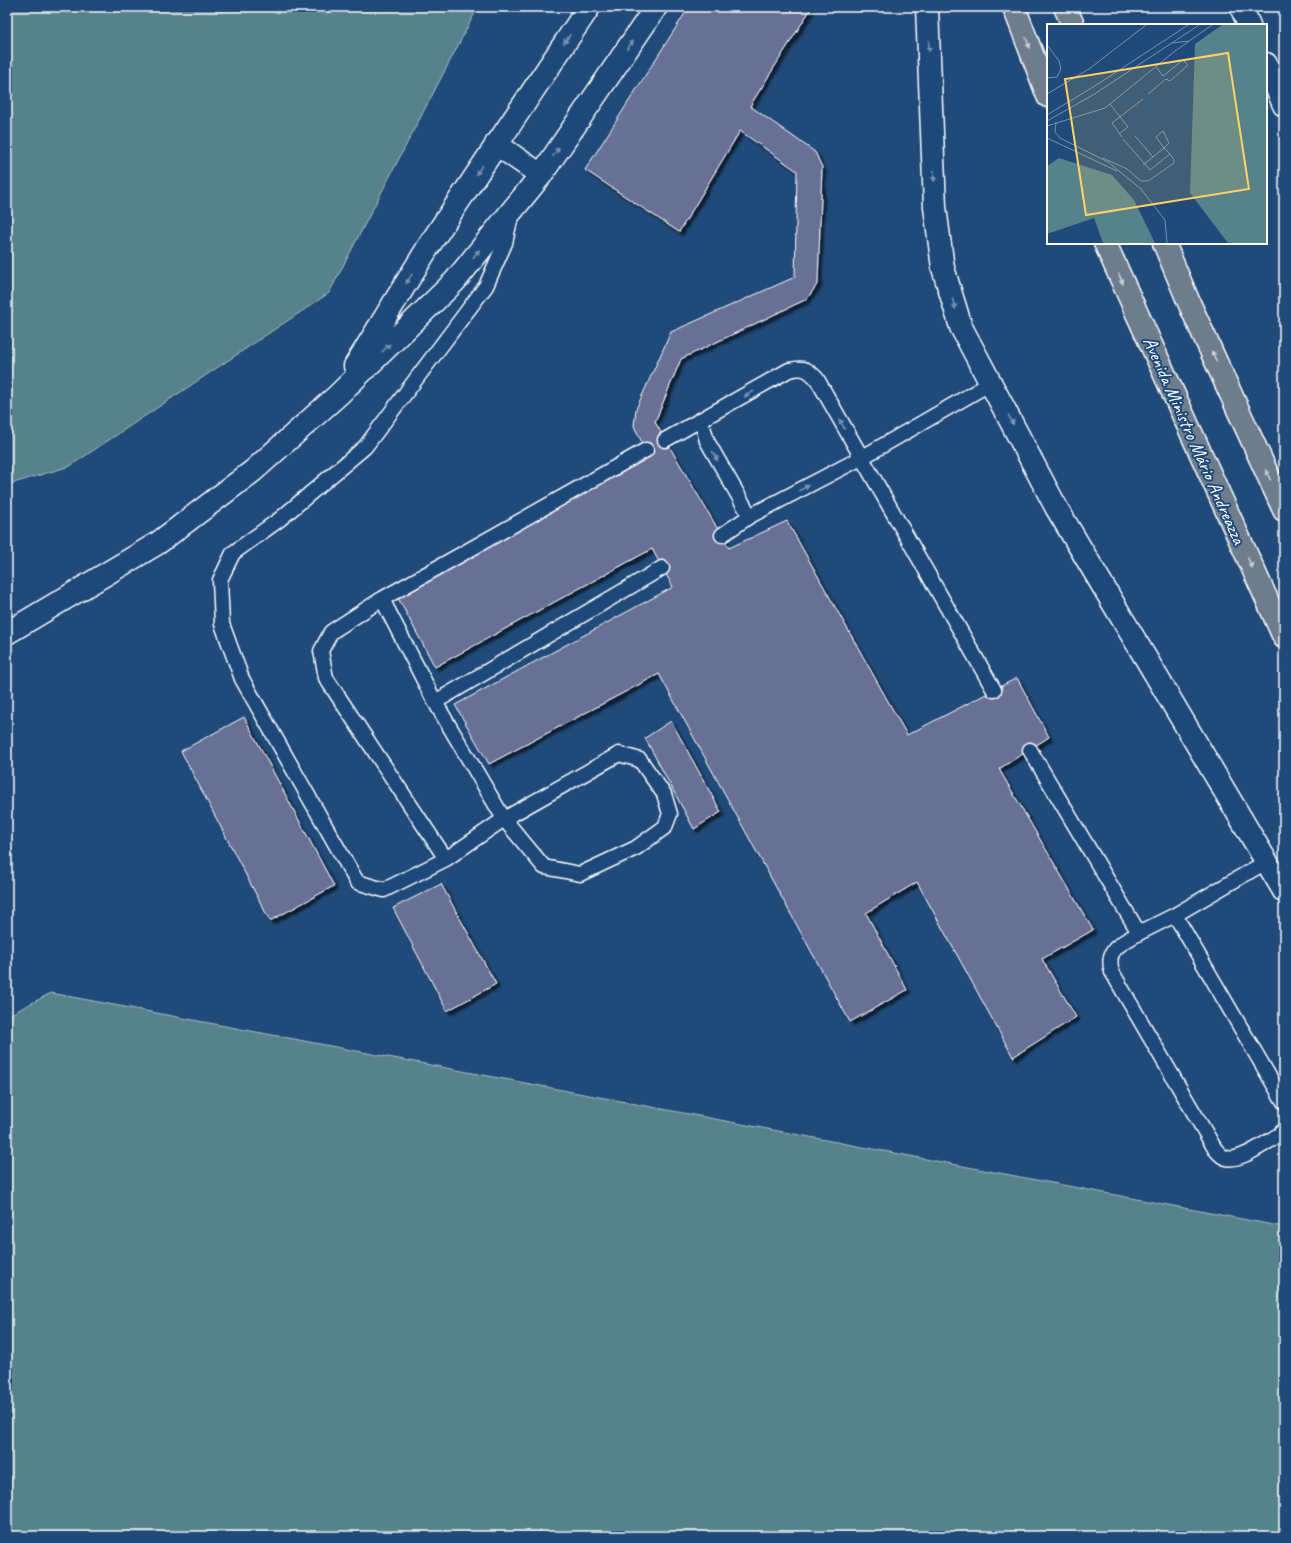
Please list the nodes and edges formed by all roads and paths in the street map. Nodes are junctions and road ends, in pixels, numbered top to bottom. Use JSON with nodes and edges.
{"nodes":[{"id":1,"x":590,"y":7,"type":"edge"},
{"id":2,"x":656,"y":7,"type":"edge"},
{"id":3,"x":927,"y":7,"type":"edge"},
{"id":4,"x":1014,"y":7,"type":"edge"},
{"id":5,"x":1066,"y":7,"type":"edge"},
{"id":6,"x":1241,"y":7,"type":"edge"},
{"id":7,"x":1073,"y":24,"type":"edge"},
{"id":8,"x":1249,"y":24,"type":"edge"},
{"id":9,"x":1267,"y":66,"type":"edge"},
{"id":10,"x":1047,"y":93,"type":"edge"},
{"id":11,"x":1284,"y":105,"type":"edge"},
{"id":12,"x":496,"y":144,"type":"junction"},
{"id":13,"x":540,"y":175,"type":"junction"},
{"id":14,"x":512,"y":210,"type":"junction"},
{"id":15,"x":1105,"y":244,"type":"edge"},
{"id":16,"x":1164,"y":244,"type":"edge"},
{"id":17,"x":991,"y":384,"type":"junction"},
{"id":18,"x":338,"y":395,"type":"junction"},
{"id":19,"x":700,"y":421,"type":"junction"},
{"id":20,"x":666,"y":440,"type":"dead end"},
{"id":21,"x":646,"y":450,"type":"dead end"},
{"id":22,"x":861,"y":458,"type":"junction"},
{"id":23,"x":1284,"y":510,"type":"edge"},
{"id":24,"x":750,"y":516,"type":"junction"},
{"id":25,"x":722,"y":535,"type":"dead end"},
{"id":26,"x":662,"y":568,"type":"dead end"},
{"id":27,"x":382,"y":599,"type":"junction"},
{"id":28,"x":7,"y":633,"type":"edge"},
{"id":29,"x":1284,"y":637,"type":"edge"},
{"id":30,"x":994,"y":690,"type":"dead end"},
{"id":31,"x":435,"y":702,"type":"junction"},
{"id":32,"x":1030,"y":750,"type":"dead end"},
{"id":33,"x":504,"y":819,"type":"junction"},
{"id":34,"x":446,"y":859,"type":"junction"},
{"id":35,"x":1266,"y":862,"type":"junction"},
{"id":36,"x":1284,"y":892,"type":"edge"},
{"id":37,"x":1175,"y":915,"type":"junction"},
{"id":38,"x":1139,"y":933,"type":"junction"},
{"id":39,"x":1284,"y":1102,"type":"edge"},
{"id":40,"x":1284,"y":1130,"type":"edge"}],
"edges":[{"from":1,"to":12,"type":"street","one_way":true},
{"from":13,"to":2,"type":"street","one_way":true},
{"from":3,"to":17,"type":"street","one_way":true},
{"from":4,"to":10,"type":"main road","one_way":true},
{"from":5,"to":7,"type":"main road"},
{"from":6,"to":8,"type":"street"},
{"from":9,"to":11,"type":"street"},
{"from":12,"to":13,"type":"street"},
{"from":12,"to":18,"type":"street","one_way":true},
{"from":13,"to":14,"type":"street"},
{"from":18,"to":14,"type":"street","one_way":true},
{"from":14,"to":34,"type":"lane"},
{"from":15,"to":29,"type":"main road","name":"Avenida Ministro Mário Andreazza","one_way":true},
{"from":23,"to":16,"type":"main road","one_way":true},
{"from":17,"to":22,"type":"lane"},
{"from":17,"to":35,"type":"street","one_way":true},
{"from":18,"to":28,"type":"street"},
{"from":19,"to":20,"type":"lane"},
{"from":22,"to":19,"type":"lane","one_way":true},
{"from":19,"to":24,"type":"lane","one_way":true},
{"from":21,"to":27,"type":"lane"},
{"from":24,"to":22,"type":"lane","one_way":true},
{"from":22,"to":30,"type":"lane"},
{"from":24,"to":25,"type":"lane"},
{"from":26,"to":31,"type":"lane"},
{"from":27,"to":31,"type":"lane"},
{"from":27,"to":34,"type":"lane"},
{"from":31,"to":33,"type":"lane"},
{"from":32,"to":38,"type":"lane"},
{"from":33,"to":33,"type":"lane"},
{"from":33,"to":34,"type":"lane"},
{"from":35,"to":36,"type":"street"},
{"from":35,"to":37,"type":"lane"},
{"from":37,"to":38,"type":"lane"},
{"from":37,"to":39,"type":"lane"},
{"from":38,"to":40,"type":"lane"}]}
